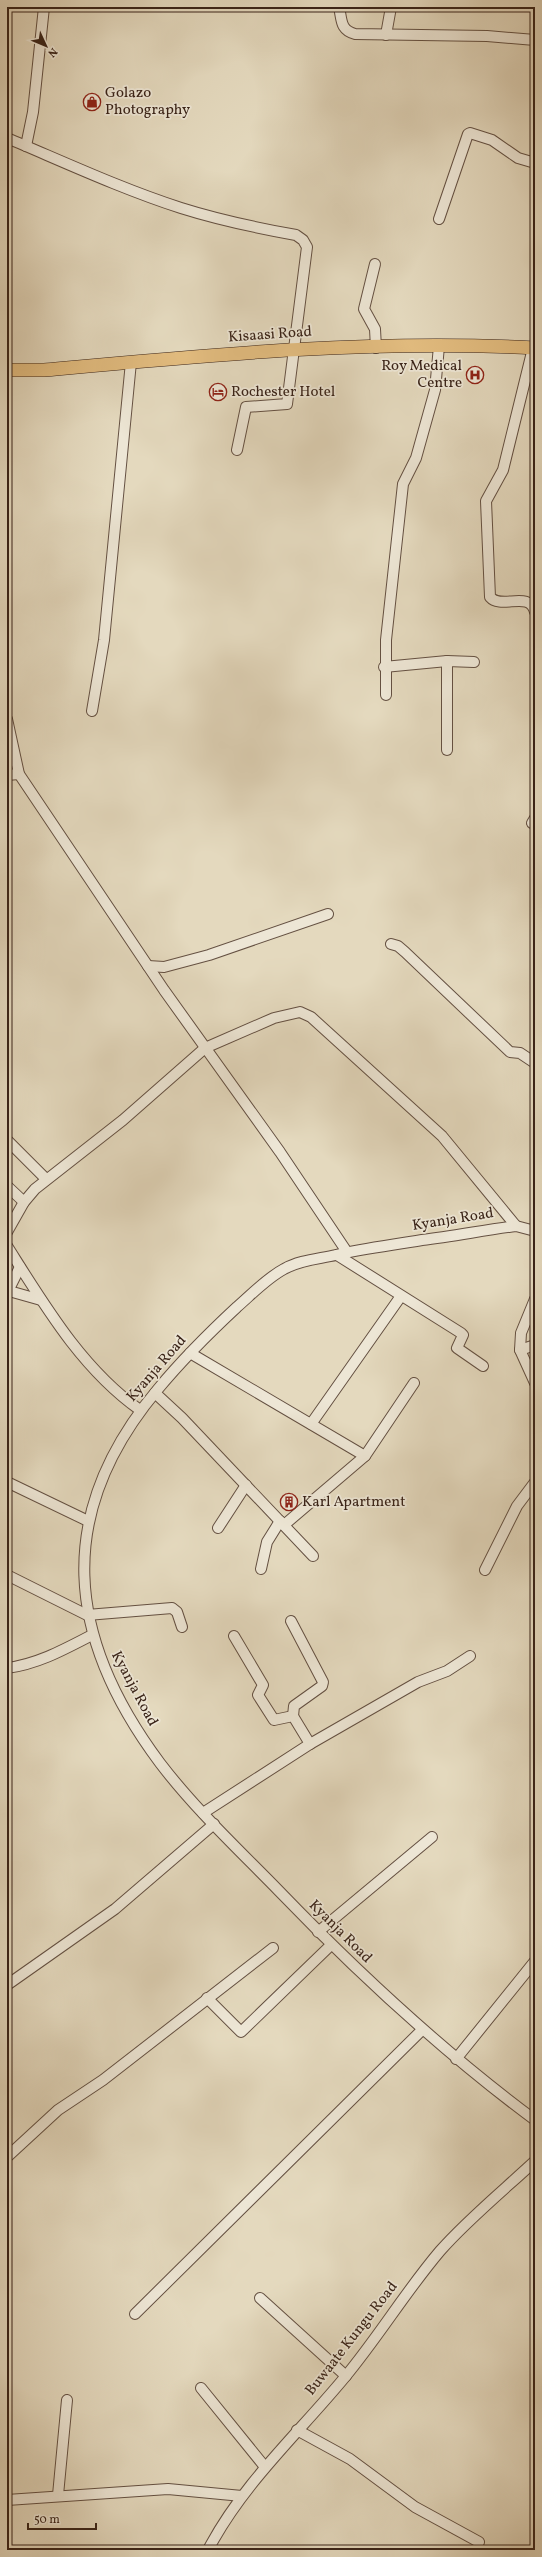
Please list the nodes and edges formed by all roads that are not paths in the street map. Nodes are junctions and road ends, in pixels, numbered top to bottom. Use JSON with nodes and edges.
{"nodes":[{"id":1,"x":44,"y":7,"type":"edge"},
{"id":2,"x":339,"y":7,"type":"edge"},
{"id":3,"x":390,"y":7,"type":"edge"},
{"id":4,"x":386,"y":35,"type":"junction"},
{"id":5,"x":535,"y":40,"type":"edge"},
{"id":6,"x":7,"y":138,"type":"edge"},
{"id":7,"x":26,"y":146,"type":"junction"},
{"id":8,"x":535,"y":163,"type":"edge"},
{"id":9,"x":438,"y":219,"type":"dead end"},
{"id":10,"x":375,"y":264,"type":"dead end"},
{"id":11,"x":439,"y":346,"type":"junction"},
{"id":12,"x":293,"y":348,"type":"junction"},
{"id":13,"x":376,"y":348,"type":"junction"},
{"id":14,"x":534,"y":348,"type":"edge"},
{"id":15,"x":131,"y":362,"type":"junction"},
{"id":16,"x":7,"y":370,"type":"edge"},
{"id":17,"x":237,"y":450,"type":"dead end"},
{"id":18,"x":535,"y":609,"type":"edge"},
{"id":19,"x":447,"y":661,"type":"junction"},
{"id":20,"x":474,"y":662,"type":"dead end"},
{"id":21,"x":384,"y":667,"type":"junction"},
{"id":22,"x":386,"y":695,"type":"dead end"},
{"id":23,"x":92,"y":711,"type":"dead end"},
{"id":24,"x":7,"y":720,"type":"edge"},
{"id":25,"x":447,"y":750,"type":"dead end"},
{"id":26,"x":19,"y":774,"type":"junction"},
{"id":27,"x":7,"y":775,"type":"edge"},
{"id":28,"x":328,"y":914,"type":"dead end"},
{"id":29,"x":391,"y":944,"type":"dead end"},
{"id":30,"x":148,"y":966,"type":"junction"},
{"id":31,"x":205,"y":1048,"type":"junction"},
{"id":32,"x":535,"y":1063,"type":"edge"},
{"id":33,"x":7,"y":1140,"type":"edge"},
{"id":34,"x":46,"y":1179,"type":"junction"},
{"id":35,"x":7,"y":1186,"type":"edge"},
{"id":36,"x":24,"y":1202,"type":"junction"},
{"id":37,"x":516,"y":1226,"type":"junction"},
{"id":38,"x":535,"y":1231,"type":"edge"},
{"id":39,"x":7,"y":1232,"type":"edge"},
{"id":40,"x":7,"y":1246,"type":"edge"},
{"id":41,"x":342,"y":1254,"type":"junction"},
{"id":42,"x":20,"y":1266,"type":"junction"},
{"id":43,"x":8,"y":1292,"type":"edge"},
{"id":44,"x":401,"y":1296,"type":"junction"},
{"id":45,"x":535,"y":1299,"type":"edge"},
{"id":46,"x":41,"y":1300,"type":"junction"},
{"id":47,"x":535,"y":1345,"type":"edge"},
{"id":48,"x":520,"y":1350,"type":"junction"},
{"id":49,"x":190,"y":1353,"type":"junction"},
{"id":50,"x":483,"y":1366,"type":"dead end"},
{"id":51,"x":414,"y":1383,"type":"dead end"},
{"id":52,"x":535,"y":1383,"type":"edge"},
{"id":53,"x":155,"y":1393,"type":"junction"},
{"id":54,"x":140,"y":1410,"type":"junction"},
{"id":55,"x":311,"y":1424,"type":"junction"},
{"id":56,"x":365,"y":1456,"type":"junction"},
{"id":57,"x":7,"y":1482,"type":"edge"},
{"id":58,"x":535,"y":1482,"type":"edge"},
{"id":59,"x":246,"y":1485,"type":"junction"},
{"id":60,"x":88,"y":1521,"type":"junction"},
{"id":61,"x":282,"y":1523,"type":"junction"},
{"id":62,"x":218,"y":1528,"type":"dead end"},
{"id":63,"x":313,"y":1556,"type":"dead end"},
{"id":64,"x":261,"y":1569,"type":"dead end"},
{"id":65,"x":485,"y":1570,"type":"dead end"},
{"id":66,"x":7,"y":1576,"type":"edge"},
{"id":67,"x":87,"y":1615,"type":"junction"},
{"id":68,"x":291,"y":1621,"type":"dead end"},
{"id":69,"x":182,"y":1626,"type":"dead end"},
{"id":70,"x":92,"y":1634,"type":"junction"},
{"id":71,"x":234,"y":1636,"type":"dead end"},
{"id":72,"x":470,"y":1656,"type":"dead end"},
{"id":73,"x":7,"y":1668,"type":"edge"},
{"id":74,"x":293,"y":1716,"type":"junction"},
{"id":75,"x":310,"y":1744,"type":"junction"},
{"id":76,"x":203,"y":1813,"type":"junction"},
{"id":77,"x":214,"y":1824,"type":"junction"},
{"id":78,"x":432,"y":1837,"type":"dead end"},
{"id":79,"x":318,"y":1932,"type":"junction"},
{"id":80,"x":331,"y":1945,"type":"junction"},
{"id":81,"x":273,"y":1948,"type":"dead end"},
{"id":82,"x":535,"y":1960,"type":"edge"},
{"id":83,"x":7,"y":1985,"type":"edge"},
{"id":84,"x":207,"y":1998,"type":"junction"},
{"id":85,"x":422,"y":2030,"type":"junction"},
{"id":86,"x":456,"y":2059,"type":"junction"},
{"id":87,"x":535,"y":2120,"type":"edge"},
{"id":88,"x":7,"y":2157,"type":"edge"},
{"id":89,"x":535,"y":2161,"type":"edge"},
{"id":90,"x":260,"y":2298,"type":"dead end"},
{"id":91,"x":135,"y":2314,"type":"dead end"},
{"id":92,"x":346,"y":2376,"type":"junction"},
{"id":93,"x":201,"y":2388,"type":"dead end"},
{"id":94,"x":67,"y":2400,"type":"dead end"},
{"id":95,"x":297,"y":2430,"type":"junction"},
{"id":96,"x":265,"y":2467,"type":"junction"},
{"id":97,"x":58,"y":2495,"type":"junction"},
{"id":98,"x":242,"y":2496,"type":"junction"},
{"id":99,"x":7,"y":2500,"type":"edge"},
{"id":100,"x":480,"y":2542,"type":"dead end"},
{"id":101,"x":208,"y":2550,"type":"edge"}],
"edges":[{"from":1,"to":7,"type":"street"},
{"from":2,"to":4,"type":"street"},
{"from":3,"to":4,"type":"street"},
{"from":4,"to":5,"type":"street"},
{"from":6,"to":7,"type":"street"},
{"from":7,"to":12,"type":"street"},
{"from":8,"to":9,"type":"street"},
{"from":10,"to":13,"type":"street"},
{"from":11,"to":13,"type":"main road","name":"Kisaasi Road"},
{"from":11,"to":14,"type":"main road","name":"Kisaasi Road"},
{"from":11,"to":21,"type":"street"},
{"from":12,"to":13,"type":"main road","name":"Kisaasi Road"},
{"from":12,"to":15,"type":"main road","name":"Kisaasi Road"},
{"from":12,"to":17,"type":"street"},
{"from":14,"to":18,"type":"street"},
{"from":15,"to":16,"type":"main road","name":"Kisaasi Road"},
{"from":15,"to":23,"type":"street"},
{"from":19,"to":20,"type":"street"},
{"from":19,"to":21,"type":"street"},
{"from":19,"to":25,"type":"street"},
{"from":21,"to":22,"type":"street"},
{"from":24,"to":26,"type":"street"},
{"from":26,"to":27,"type":"street"},
{"from":26,"to":30,"type":"street"},
{"from":28,"to":30,"type":"street"},
{"from":29,"to":32,"type":"street"},
{"from":30,"to":31,"type":"street"},
{"from":31,"to":34,"type":"street"},
{"from":31,"to":37,"type":"street"},
{"from":31,"to":41,"type":"street"},
{"from":33,"to":34,"type":"street"},
{"from":34,"to":36,"type":"street"},
{"from":35,"to":36,"type":"street"},
{"from":36,"to":39,"type":"street"},
{"from":37,"to":38,"type":"street","name":"Kyanja Road"},
{"from":37,"to":41,"type":"street","name":"Kyanja Road"},
{"from":40,"to":42,"type":"street"},
{"from":41,"to":44,"type":"street"},
{"from":41,"to":49,"type":"street","name":"Kyanja Road"},
{"from":42,"to":43,"type":"street"},
{"from":42,"to":46,"type":"street"},
{"from":43,"to":46,"type":"street"},
{"from":44,"to":50,"type":"street"},
{"from":44,"to":55,"type":"street"},
{"from":45,"to":48,"type":"street"},
{"from":46,"to":54,"type":"street"},
{"from":47,"to":48,"type":"street"},
{"from":48,"to":52,"type":"street"},
{"from":49,"to":53,"type":"street","name":"Kyanja Road"},
{"from":49,"to":55,"type":"street"},
{"from":51,"to":56,"type":"street"},
{"from":53,"to":54,"type":"street","name":"Kyanja Road"},
{"from":53,"to":59,"type":"street"},
{"from":54,"to":60,"type":"street","name":"Kyanja Road"},
{"from":55,"to":56,"type":"street"},
{"from":56,"to":61,"type":"street"},
{"from":57,"to":60,"type":"street"},
{"from":58,"to":65,"type":"street"},
{"from":59,"to":61,"type":"street"},
{"from":59,"to":62,"type":"street"},
{"from":60,"to":67,"type":"street","name":"Kyanja Road"},
{"from":61,"to":63,"type":"street"},
{"from":61,"to":64,"type":"street"},
{"from":66,"to":67,"type":"street"},
{"from":67,"to":69,"type":"street"},
{"from":67,"to":70,"type":"street","name":"Kyanja Road"},
{"from":68,"to":74,"type":"street"},
{"from":70,"to":73,"type":"street"},
{"from":70,"to":76,"type":"street","name":"Kyanja Road"},
{"from":71,"to":74,"type":"street"},
{"from":72,"to":75,"type":"street"},
{"from":74,"to":75,"type":"street"},
{"from":75,"to":76,"type":"street"},
{"from":76,"to":77,"type":"street","name":"Kyanja Road"},
{"from":77,"to":79,"type":"street","name":"Kyanja Road"},
{"from":77,"to":83,"type":"street"},
{"from":78,"to":79,"type":"street"},
{"from":79,"to":80,"type":"street","name":"Kyanja Road"},
{"from":80,"to":84,"type":"street"},
{"from":80,"to":85,"type":"street","name":"Kyanja Road"},
{"from":81,"to":84,"type":"street"},
{"from":82,"to":86,"type":"street"},
{"from":84,"to":88,"type":"street"},
{"from":85,"to":86,"type":"street","name":"Kyanja Road"},
{"from":85,"to":91,"type":"street"},
{"from":86,"to":87,"type":"street","name":"Kyanja Road"},
{"from":89,"to":92,"type":"street","name":"Buwaate Kungu Road"},
{"from":90,"to":92,"type":"street"},
{"from":92,"to":95,"type":"street","name":"Buwaate Kungu Road"},
{"from":93,"to":96,"type":"street"},
{"from":94,"to":97,"type":"street"},
{"from":95,"to":96,"type":"street","name":"Buwaate Kungu Road"},
{"from":95,"to":100,"type":"street"},
{"from":96,"to":98,"type":"street","name":"Buwaate Kungu Road"},
{"from":97,"to":98,"type":"street"},
{"from":97,"to":99,"type":"street"},
{"from":98,"to":101,"type":"street","name":"Buwaate Kungu Road"}]}
